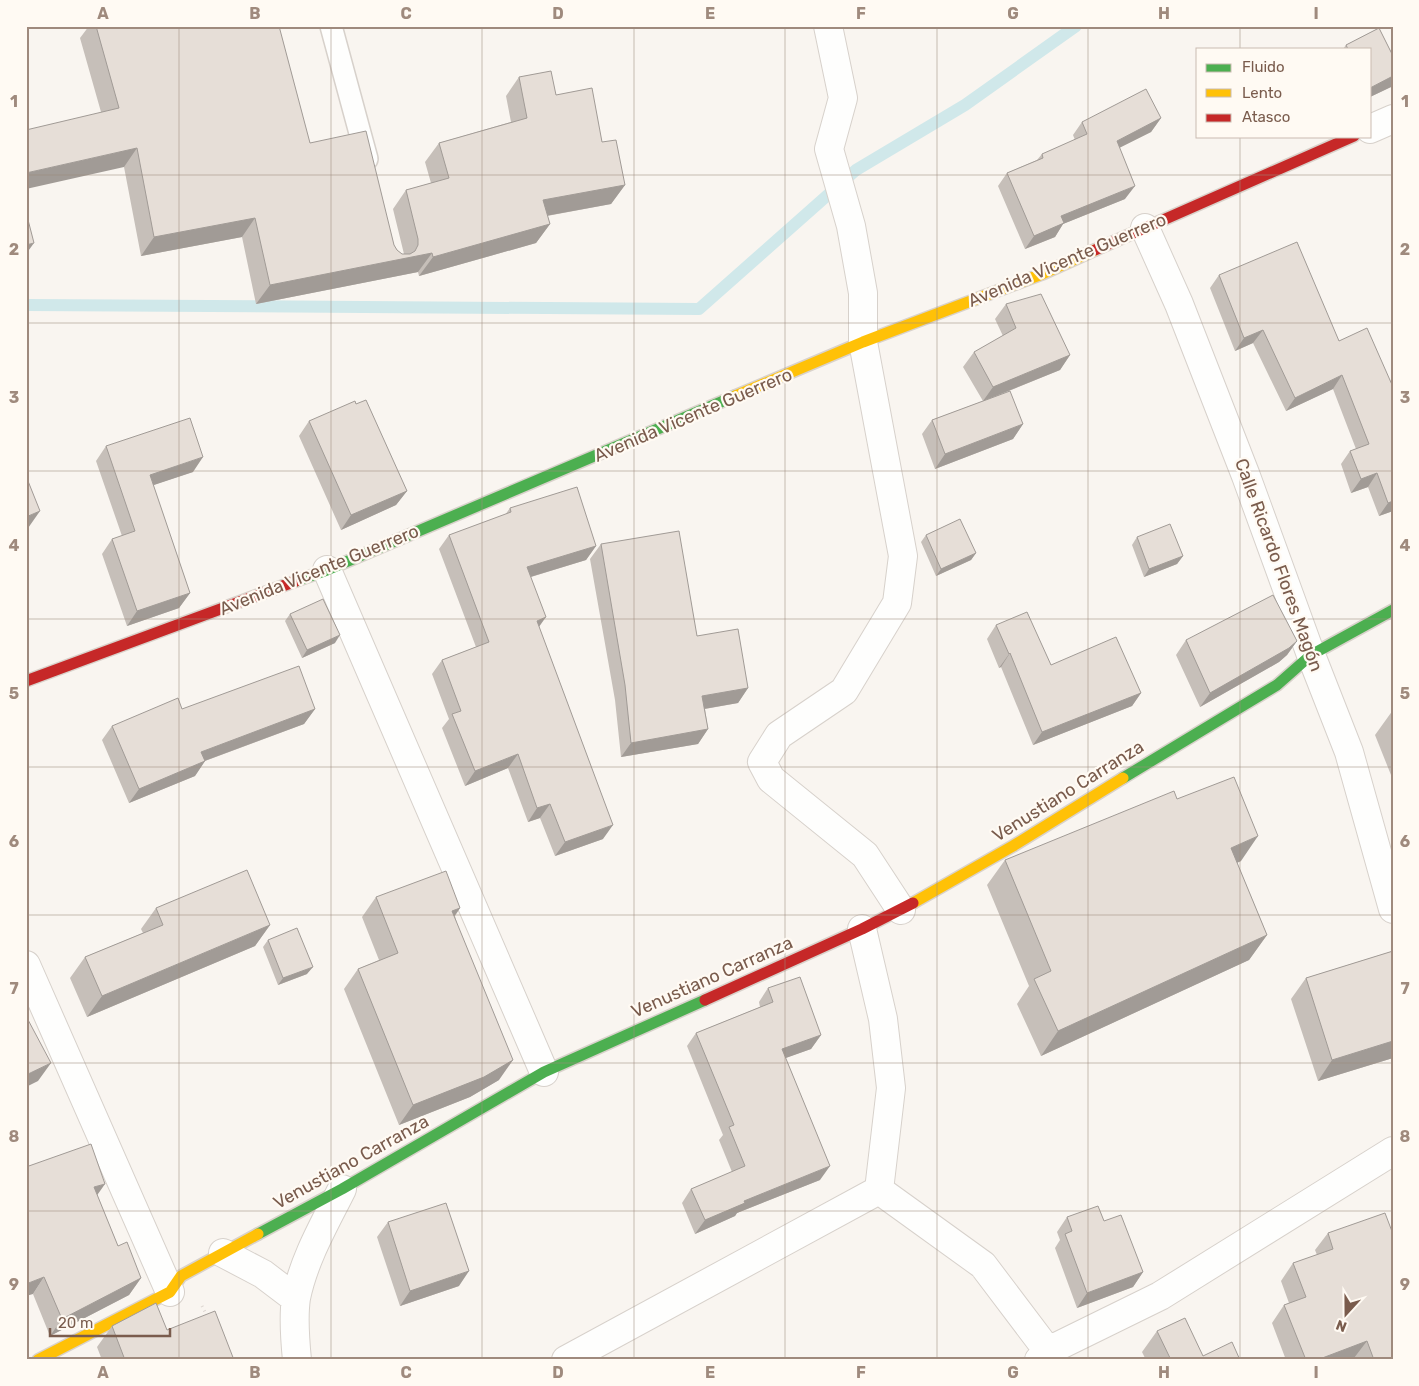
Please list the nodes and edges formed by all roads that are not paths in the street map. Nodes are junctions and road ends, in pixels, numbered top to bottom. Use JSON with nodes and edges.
{"nodes":[{"id":1,"x":331,"y":26,"type":"edge"},
{"id":2,"x":828,"y":26,"type":"edge"},
{"id":3,"x":1393,"y":119,"type":"edge"},
{"id":4,"x":1372,"y":128,"type":"edge"},
{"id":5,"x":1349,"y":138,"type":"edge"},
{"id":6,"x":372,"y":179,"type":"edge"},
{"id":7,"x":1145,"y":228,"type":"junction"},
{"id":8,"x":863,"y":342,"type":"junction"},
{"id":9,"x":327,"y":570,"type":"junction"},
{"id":10,"x":1393,"y":610,"type":"edge"},
{"id":11,"x":1311,"y":655,"type":"junction"},
{"id":12,"x":26,"y":681,"type":"edge"},
{"id":13,"x":1393,"y":909,"type":"edge"},
{"id":14,"x":901,"y":910,"type":"junction"},
{"id":15,"x":862,"y":929,"type":"junction"},
{"id":16,"x":26,"y":965,"type":"edge"},
{"id":17,"x":544,"y":1072,"type":"junction"},
{"id":18,"x":1393,"y":1151,"type":"edge"},
{"id":19,"x":342,"y":1189,"type":"junction"},
{"id":20,"x":879,"y":1190,"type":"junction"},
{"id":21,"x":223,"y":1253,"type":"junction"},
{"id":22,"x":170,"y":1292,"type":"junction"},
{"id":23,"x":296,"y":1299,"type":"junction"},
{"id":24,"x":1045,"y":1357,"type":"edge"},
{"id":25,"x":38,"y":1360,"type":"edge"},
{"id":26,"x":296,"y":1360,"type":"edge"},
{"id":27,"x":566,"y":1360,"type":"edge"}],
"edges":[{"from":1,"to":6,"type":"lane"},
{"from":2,"to":8,"type":"street"},
{"from":3,"to":4,"type":"street"},
{"from":5,"to":7,"type":"street","name":"Avenida Vicente Guerrero"},
{"from":7,"to":8,"type":"street","name":"Avenida Vicente Guerrero"},
{"from":7,"to":11,"type":"street","name":"Calle Ricardo Flores Magón"},
{"from":8,"to":9,"type":"street","name":"Avenida Vicente Guerrero"},
{"from":8,"to":14,"type":"street"},
{"from":9,"to":12,"type":"street","name":"Avenida Vicente Guerrero"},
{"from":9,"to":17,"type":"street"},
{"from":10,"to":11,"type":"street","name":"Venustiano Carranza"},
{"from":11,"to":13,"type":"street","name":"Calle Ricardo Flores Magón"},
{"from":11,"to":14,"type":"street","name":"Venustiano Carranza"},
{"from":14,"to":15,"type":"street","name":"Venustiano Carranza"},
{"from":15,"to":17,"type":"street","name":"Venustiano Carranza"},
{"from":15,"to":20,"type":"street"},
{"from":16,"to":22,"type":"street"},
{"from":17,"to":19,"type":"street","name":"Venustiano Carranza"},
{"from":18,"to":24,"type":"street"},
{"from":19,"to":21,"type":"street","name":"Venustiano Carranza"},
{"from":19,"to":23,"type":"street"},
{"from":20,"to":24,"type":"street"},
{"from":20,"to":27,"type":"street"},
{"from":21,"to":22,"type":"street","name":"Venustiano Carranza"},
{"from":21,"to":23,"type":"street"},
{"from":22,"to":25,"type":"street","name":"Venustiano Carranza"},
{"from":23,"to":26,"type":"street"}]}
